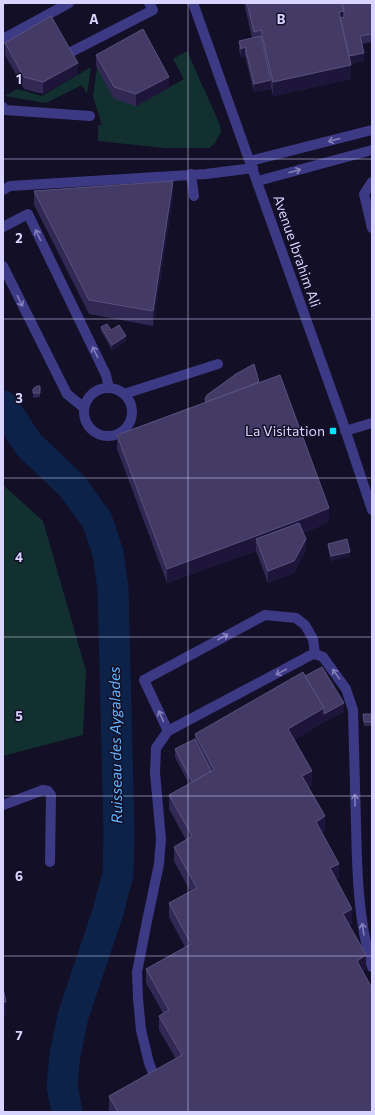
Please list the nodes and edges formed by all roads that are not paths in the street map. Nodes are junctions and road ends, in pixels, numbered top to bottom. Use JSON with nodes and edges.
{"nodes":[{"id":1,"x":69,"y":3,"type":"edge"},
{"id":2,"x":149,"y":3,"type":"edge"},
{"id":3,"x":193,"y":3,"type":"edge"},
{"id":4,"x":3,"y":39,"type":"edge"},
{"id":5,"x":74,"y":51,"type":"dead end"},
{"id":6,"x":3,"y":107,"type":"edge"},
{"id":7,"x":90,"y":116,"type":"dead end"},
{"id":8,"x":372,"y":130,"type":"edge"},
{"id":9,"x":372,"y":150,"type":"edge"},
{"id":10,"x":252,"y":164,"type":"junction"},
{"id":11,"x":191,"y":174,"type":"junction"},
{"id":12,"x":258,"y":181,"type":"junction"},
{"id":13,"x":372,"y":182,"type":"edge"},
{"id":14,"x":3,"y":190,"type":"edge"},
{"id":15,"x":194,"y":196,"type":"dead end"},
{"id":16,"x":3,"y":227,"type":"edge"},
{"id":17,"x":372,"y":228,"type":"edge"},
{"id":18,"x":3,"y":266,"type":"edge"},
{"id":19,"x":218,"y":364,"type":"dead end"},
{"id":20,"x":109,"y":388,"type":"junction"},
{"id":21,"x":124,"y":394,"type":"junction"},
{"id":22,"x":84,"y":407,"type":"junction"},
{"id":23,"x":372,"y":422,"type":"edge"},
{"id":24,"x":346,"y":431,"type":"junction"},
{"id":25,"x":372,"y":510,"type":"edge"},
{"id":26,"x":315,"y":654,"type":"junction"},
{"id":27,"x":168,"y":731,"type":"junction"},
{"id":28,"x":3,"y":804,"type":"edge"},
{"id":29,"x":50,"y":862,"type":"dead end"},
{"id":30,"x":372,"y":967,"type":"edge"},
{"id":31,"x":156,"y":1080,"type":"edge"}],
"edges":[{"from":1,"to":4,"type":"street"},
{"from":2,"to":5,"type":"street"},
{"from":3,"to":10,"type":"street","name":"Avenue Ibrahim Ali"},
{"from":6,"to":7,"type":"street"},
{"from":8,"to":10,"type":"street","one_way":true},
{"from":12,"to":9,"type":"street","one_way":true},
{"from":10,"to":11,"type":"street"},
{"from":10,"to":12,"type":"street","name":"Avenue Ibrahim Ali"},
{"from":11,"to":14,"type":"street"},
{"from":11,"to":15,"type":"street"},
{"from":12,"to":24,"type":"street","name":"Avenue Ibrahim Ali"},
{"from":13,"to":17,"type":"street"},
{"from":20,"to":16,"type":"street","one_way":true},
{"from":18,"to":22,"type":"street","one_way":true},
{"from":19,"to":21,"type":"street"},
{"from":20,"to":21,"type":"street"},
{"from":20,"to":22,"type":"street"},
{"from":21,"to":22,"type":"street"},
{"from":23,"to":24,"type":"street"},
{"from":24,"to":25,"type":"street","name":"Avenue Ibrahim Ali"},
{"from":26,"to":27,"type":"street","one_way":true},
{"from":27,"to":26,"type":"street","one_way":true},
{"from":30,"to":26,"type":"street","one_way":true},
{"from":27,"to":31,"type":"street"},
{"from":28,"to":29,"type":"street"}]}
